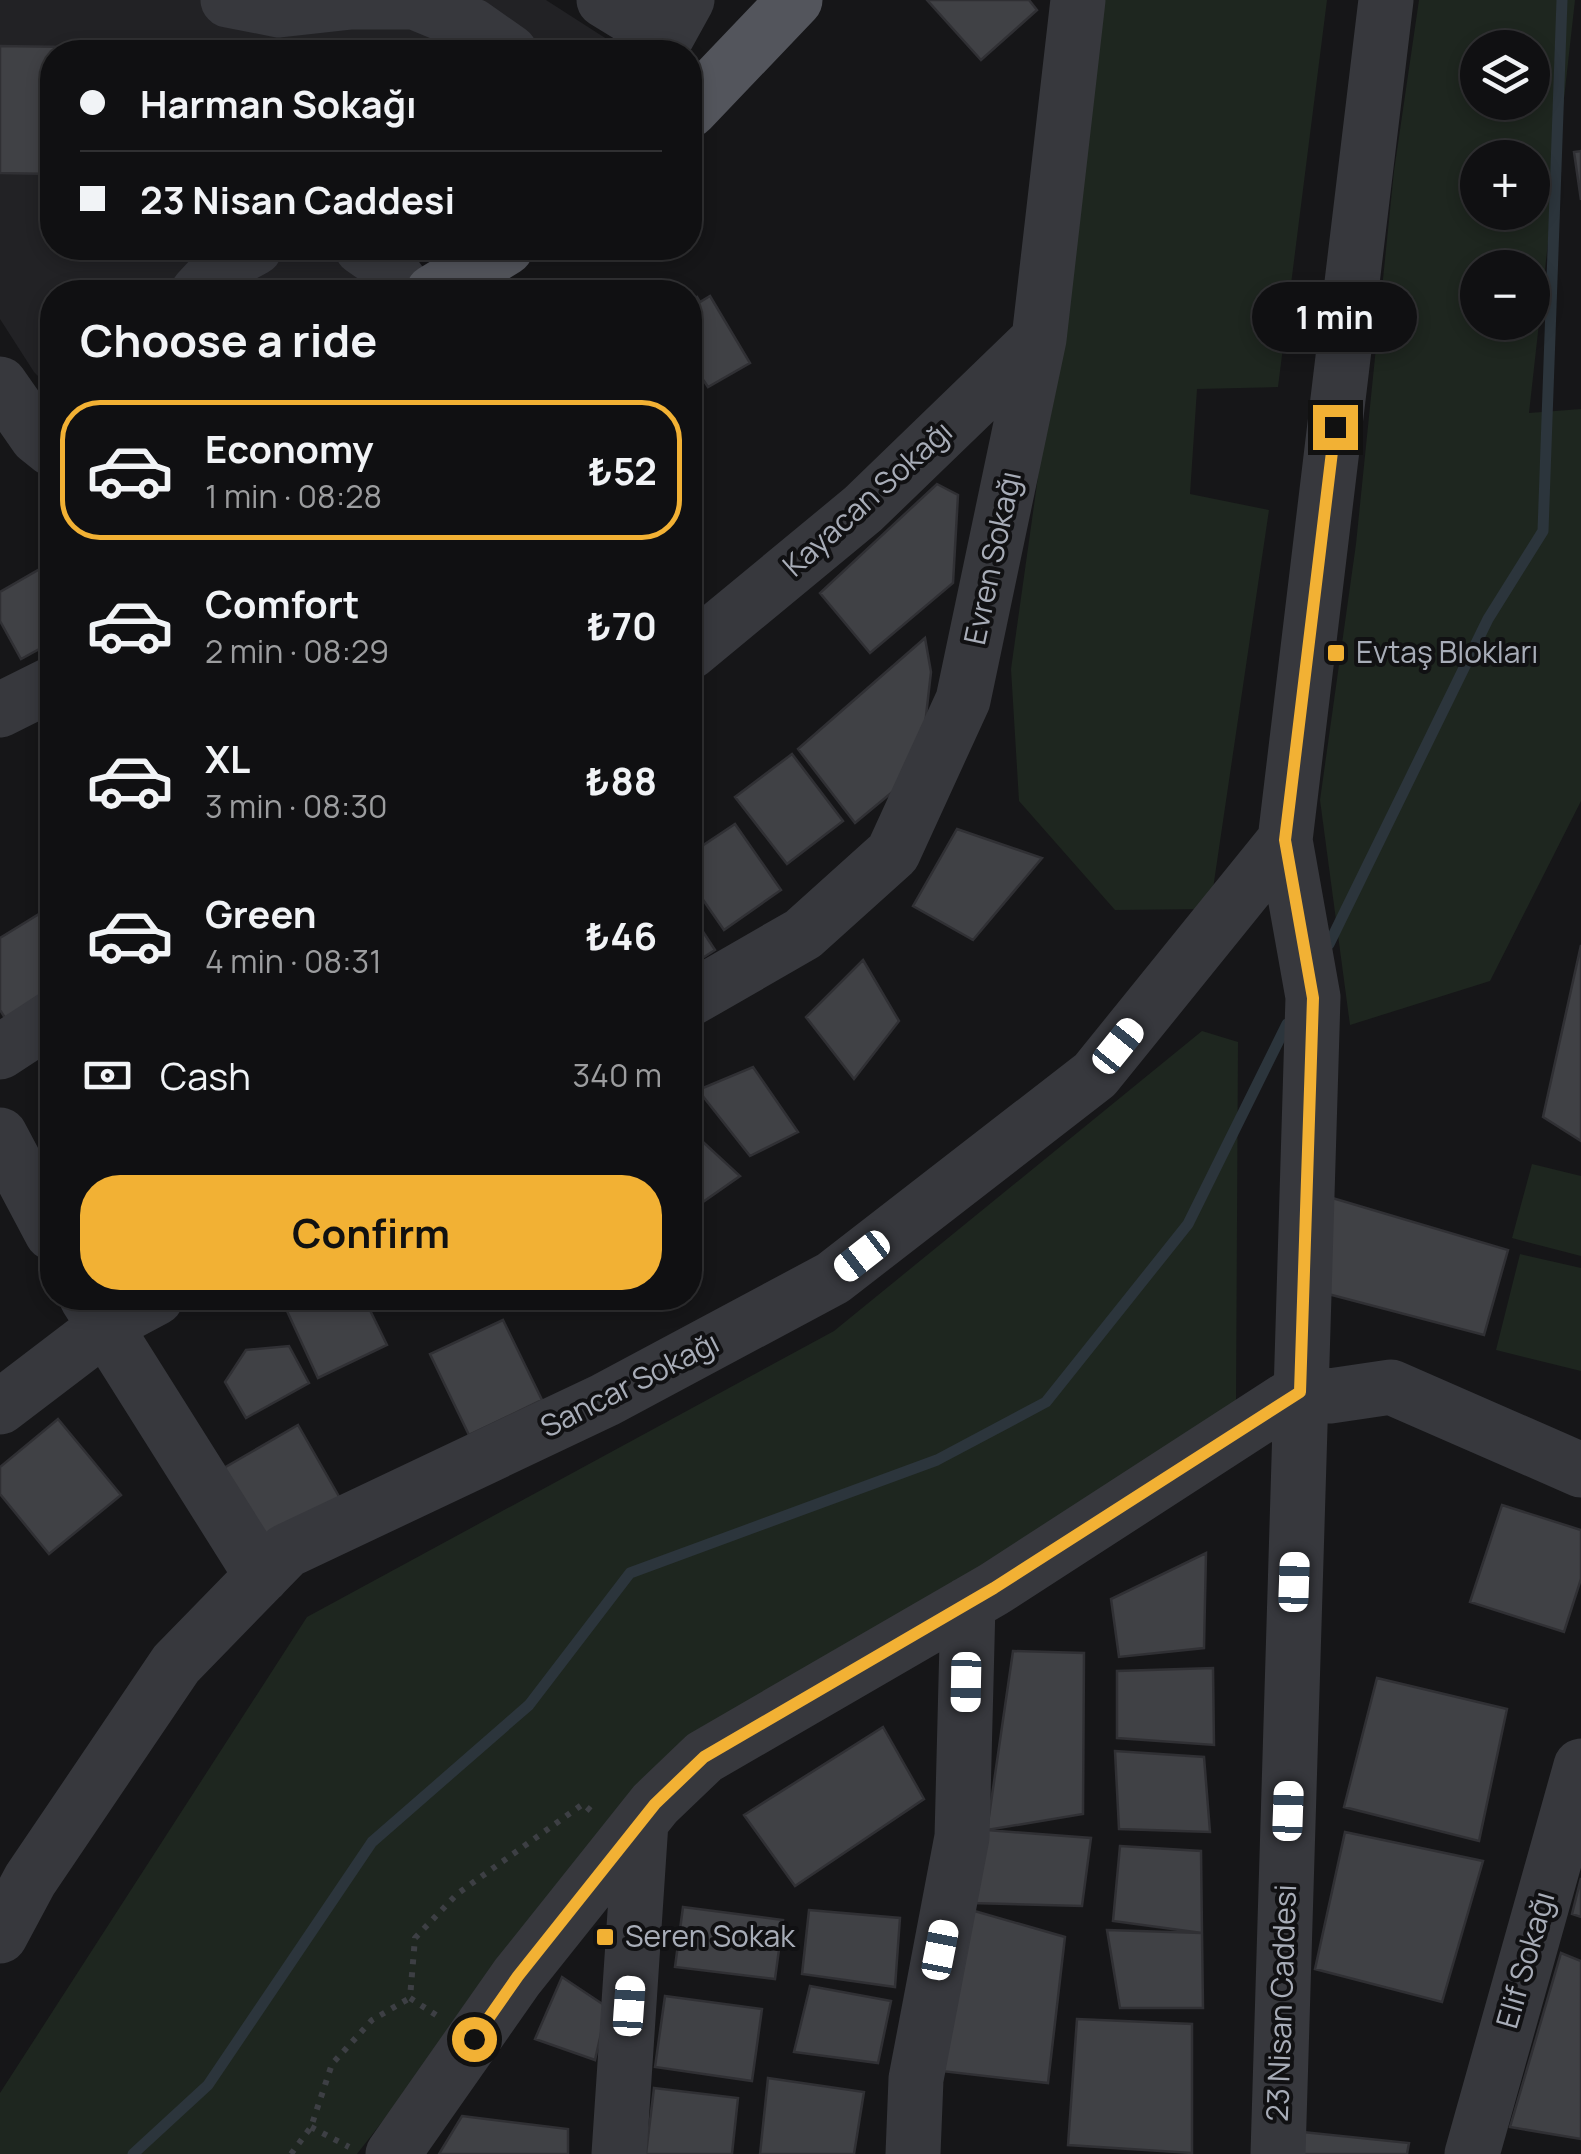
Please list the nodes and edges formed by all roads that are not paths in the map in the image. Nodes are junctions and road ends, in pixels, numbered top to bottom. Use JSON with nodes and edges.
{"nodes":[{"id":1,"x":228,"y":0,"type":"edge"},
{"id":2,"x":604,"y":0,"type":"edge"},
{"id":3,"x":687,"y":0,"type":"edge"},
{"id":4,"x":795,"y":0,"type":"edge"},
{"id":5,"x":1078,"y":0,"type":"edge"},
{"id":6,"x":1386,"y":0,"type":"edge"},
{"id":7,"x":493,"y":40,"type":"edge"},
{"id":8,"x":702,"y":97,"type":"edge"},
{"id":9,"x":232,"y":260,"type":"edge"},
{"id":10,"x":379,"y":260,"type":"edge"},
{"id":11,"x":486,"y":260,"type":"edge"},
{"id":12,"x":209,"y":280,"type":"edge"},
{"id":13,"x":399,"y":280,"type":"edge"},
{"id":14,"x":453,"y":280,"type":"edge"},
{"id":15,"x":1040,"y":339,"type":"junction"},
{"id":16,"x":0,"y":384,"type":"edge"},
{"id":17,"x":40,"y":440,"type":"edge"},
{"id":18,"x":702,"y":642,"type":"edge"},
{"id":19,"x":40,"y":690,"type":"edge"},
{"id":20,"x":0,"y":710,"type":"edge"},
{"id":21,"x":1285,"y":840,"type":"junction"},
{"id":22,"x":702,"y":992,"type":"edge"},
{"id":23,"x":40,"y":1026,"type":"edge"},
{"id":24,"x":0,"y":1052,"type":"edge"},
{"id":25,"x":0,"y":1135,"type":"edge"},
{"id":26,"x":40,"y":1210,"type":"edge"},
{"id":27,"x":95,"y":1313,"type":"edge"},
{"id":28,"x":1300,"y":1392,"type":"junction"},
{"id":29,"x":0,"y":1406,"type":"edge"},
{"id":30,"x":1581,"y":1470,"type":"edge"},
{"id":31,"x":262,"y":1576,"type":"junction"},
{"id":32,"x":968,"y":1604,"type":"junction"},
{"id":33,"x":1581,"y":1766,"type":"edge"},
{"id":34,"x":633,"y":1832,"type":"junction"},
{"id":35,"x":0,"y":1936,"type":"edge"},
{"id":36,"x":393,"y":2154,"type":"edge"},
{"id":37,"x":619,"y":2154,"type":"edge"},
{"id":38,"x":913,"y":2154,"type":"edge"},
{"id":39,"x":1278,"y":2154,"type":"edge"},
{"id":40,"x":1472,"y":2154,"type":"edge"}],
"edges":[{"from":1,"to":7,"type":"street"},
{"from":2,"to":3,"type":"street"},
{"from":4,"to":8,"type":"main road"},
{"from":5,"to":15,"type":"street","name":"Evren Sokağı"},
{"from":6,"to":21,"type":"street","name":"23 Nisan Caddesi"},
{"from":9,"to":12,"type":"street"},
{"from":10,"to":13,"type":"street"},
{"from":11,"to":14,"type":"main road"},
{"from":15,"to":18,"type":"street","name":"Kayacan Sokağı"},
{"from":15,"to":22,"type":"street","name":"Evren Sokağı"},
{"from":16,"to":17,"type":"street"},
{"from":19,"to":20,"type":"street"},
{"from":21,"to":28,"type":"street","name":"23 Nisan Caddesi"},
{"from":21,"to":31,"type":"street","name":"Sancar Sokağı"},
{"from":23,"to":24,"type":"street"},
{"from":25,"to":26,"type":"street"},
{"from":27,"to":29,"type":"street"},
{"from":27,"to":31,"type":"street"},
{"from":28,"to":30,"type":"street"},
{"from":28,"to":32,"type":"street"},
{"from":28,"to":39,"type":"street","name":"23 Nisan Caddesi"},
{"from":31,"to":35,"type":"street","name":"Sancar Sokağı"},
{"from":32,"to":34,"type":"street"},
{"from":32,"to":38,"type":"street"},
{"from":33,"to":40,"type":"street","name":"Elif Sokağı"},
{"from":34,"to":36,"type":"street"},
{"from":34,"to":37,"type":"street"}]}
